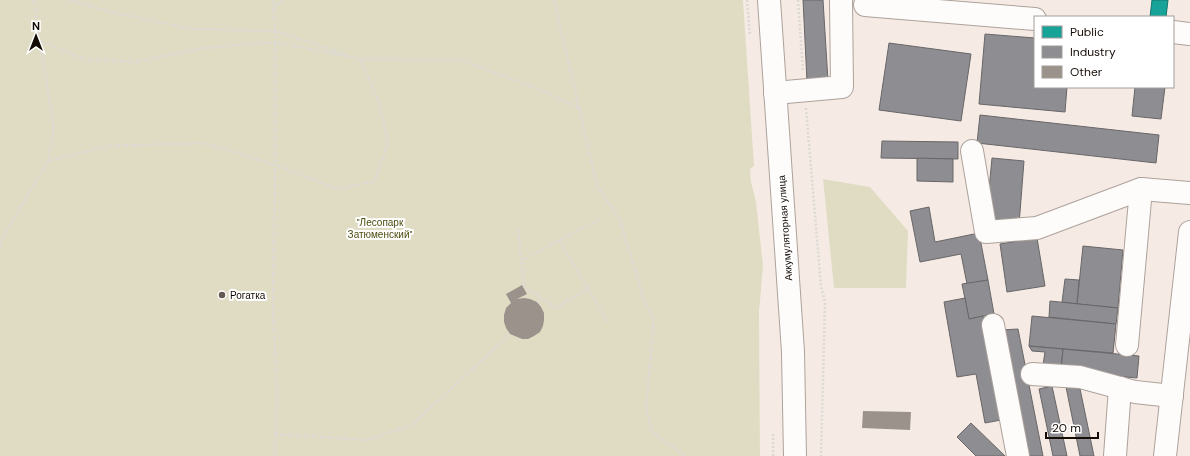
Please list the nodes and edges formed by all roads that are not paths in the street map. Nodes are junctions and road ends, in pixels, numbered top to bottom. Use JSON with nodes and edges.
{"nodes":[{"id":1,"x":769,"y":0,"type":"edge"},
{"id":2,"x":841,"y":0,"type":"edge"},
{"id":3,"x":865,"y":5,"type":"dead end"},
{"id":4,"x":1034,"y":19,"type":"edge"},
{"id":5,"x":1174,"y":32,"type":"edge"},
{"id":6,"x":1190,"y":34,"type":"edge"},
{"id":7,"x":775,"y":93,"type":"junction"},
{"id":8,"x":972,"y":151,"type":"dead end"},
{"id":9,"x":1141,"y":189,"type":"junction"},
{"id":10,"x":1190,"y":193,"type":"edge"},
{"id":11,"x":1190,"y":232,"type":"edge"},
{"id":12,"x":993,"y":325,"type":"dead end"},
{"id":13,"x":1127,"y":345,"type":"dead end"},
{"id":14,"x":1032,"y":374,"type":"dead end"},
{"id":15,"x":1120,"y":388,"type":"junction"},
{"id":16,"x":1172,"y":396,"type":"junction"},
{"id":17,"x":795,"y":456,"type":"edge"},
{"id":18,"x":1018,"y":456,"type":"edge"},
{"id":19,"x":1115,"y":456,"type":"edge"},
{"id":20,"x":1165,"y":456,"type":"edge"}],
"edges":[{"from":1,"to":7,"type":"street","name":"Аккумуляторная улица"},
{"from":2,"to":7,"type":"street"},
{"from":3,"to":4,"type":"street"},
{"from":5,"to":6,"type":"street"},
{"from":7,"to":17,"type":"street","name":"Аккумуляторная улица"},
{"from":8,"to":9,"type":"street"},
{"from":9,"to":10,"type":"street"},
{"from":9,"to":13,"type":"street"},
{"from":11,"to":16,"type":"street"},
{"from":12,"to":18,"type":"street"},
{"from":14,"to":15,"type":"street"},
{"from":15,"to":16,"type":"street"},
{"from":15,"to":19,"type":"street"},
{"from":16,"to":20,"type":"street"}]}
